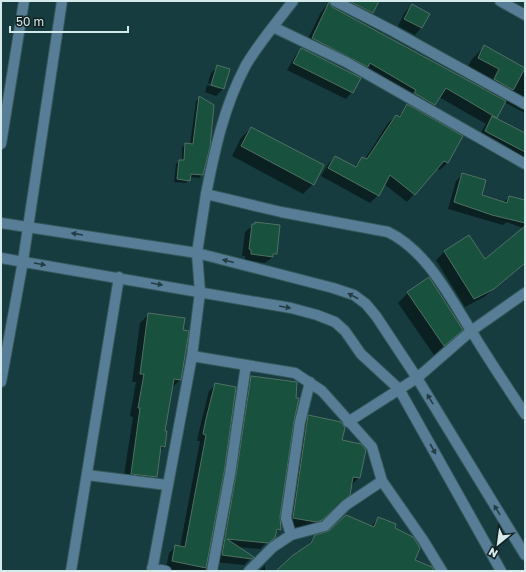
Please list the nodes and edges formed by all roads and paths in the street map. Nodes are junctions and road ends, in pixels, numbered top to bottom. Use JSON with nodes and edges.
{"nodes":[{"id":1,"x":24,"y":1,"type":"edge"},
{"id":2,"x":62,"y":1,"type":"edge"},
{"id":3,"x":294,"y":1,"type":"edge"},
{"id":4,"x":335,"y":1,"type":"edge"},
{"id":5,"x":500,"y":1,"type":"edge"},
{"id":6,"x":525,"y":15,"type":"edge"},
{"id":7,"x":273,"y":27,"type":"junction"},
{"id":8,"x":525,"y":104,"type":"edge"},
{"id":9,"x":1,"y":144,"type":"edge"},
{"id":10,"x":525,"y":164,"type":"edge"},
{"id":11,"x":206,"y":194,"type":"junction"},
{"id":12,"x":1,"y":223,"type":"edge"},
{"id":13,"x":28,"y":226,"type":"junction"},
{"id":14,"x":197,"y":253,"type":"junction"},
{"id":15,"x":1,"y":258,"type":"edge"},
{"id":16,"x":23,"y":261,"type":"junction"},
{"id":17,"x":119,"y":277,"type":"junction"},
{"id":18,"x":200,"y":292,"type":"junction"},
{"id":19,"x":525,"y":293,"type":"edge"},
{"id":20,"x":471,"y":331,"type":"junction"},
{"id":21,"x":192,"y":356,"type":"junction"},
{"id":22,"x":246,"y":365,"type":"junction"},
{"id":23,"x":417,"y":378,"type":"junction"},
{"id":24,"x":1,"y":382,"type":"edge"},
{"id":25,"x":310,"y":382,"type":"junction"},
{"id":26,"x":399,"y":389,"type":"junction"},
{"id":27,"x":525,"y":414,"type":"edge"},
{"id":28,"x":348,"y":422,"type":"junction"},
{"id":29,"x":87,"y":475,"type":"junction"},
{"id":30,"x":382,"y":481,"type":"junction"},
{"id":31,"x":167,"y":485,"type":"junction"},
{"id":32,"x":291,"y":535,"type":"junction"},
{"id":33,"x":525,"y":555,"type":"edge"},
{"id":34,"x":152,"y":570,"type":"edge"},
{"id":35,"x":71,"y":571,"type":"edge"},
{"id":36,"x":166,"y":571,"type":"edge"},
{"id":37,"x":212,"y":571,"type":"edge"},
{"id":38,"x":249,"y":571,"type":"edge"},
{"id":39,"x":442,"y":571,"type":"edge"},
{"id":40,"x":501,"y":571,"type":"edge"}],
"edges":[{"from":1,"to":9,"type":"street"},
{"from":2,"to":13,"type":"street"},
{"from":3,"to":7,"type":"street"},
{"from":4,"to":8,"type":"street"},
{"from":5,"to":6,"type":"street"},
{"from":7,"to":10,"type":"street"},
{"from":7,"to":11,"type":"street"},
{"from":11,"to":14,"type":"street"},
{"from":11,"to":20,"type":"street"},
{"from":12,"to":13,"type":"street"},
{"from":14,"to":13,"type":"street","one_way":true},
{"from":13,"to":16,"type":"street"},
{"from":14,"to":18,"type":"street"},
{"from":23,"to":14,"type":"street","one_way":true},
{"from":15,"to":16,"type":"street"},
{"from":16,"to":17,"type":"street","one_way":true},
{"from":16,"to":24,"type":"street"},
{"from":17,"to":18,"type":"street","one_way":true},
{"from":17,"to":29,"type":"street"},
{"from":18,"to":21,"type":"street"},
{"from":18,"to":26,"type":"street","one_way":true},
{"from":19,"to":20,"type":"street"},
{"from":20,"to":23,"type":"street"},
{"from":20,"to":27,"type":"street"},
{"from":21,"to":22,"type":"street"},
{"from":21,"to":31,"type":"street"},
{"from":22,"to":25,"type":"street"},
{"from":22,"to":37,"type":"street"},
{"from":23,"to":26,"type":"street"},
{"from":33,"to":23,"type":"street","one_way":true},
{"from":25,"to":28,"type":"street"},
{"from":25,"to":32,"type":"street"},
{"from":26,"to":28,"type":"street"},
{"from":26,"to":40,"type":"street","one_way":true},
{"from":28,"to":30,"type":"street"},
{"from":29,"to":31,"type":"street"},
{"from":29,"to":35,"type":"street"},
{"from":30,"to":32,"type":"street"},
{"from":30,"to":39,"type":"street"},
{"from":31,"to":34,"type":"street"},
{"from":32,"to":38,"type":"street"},
{"from":34,"to":36,"type":"street"}]}
